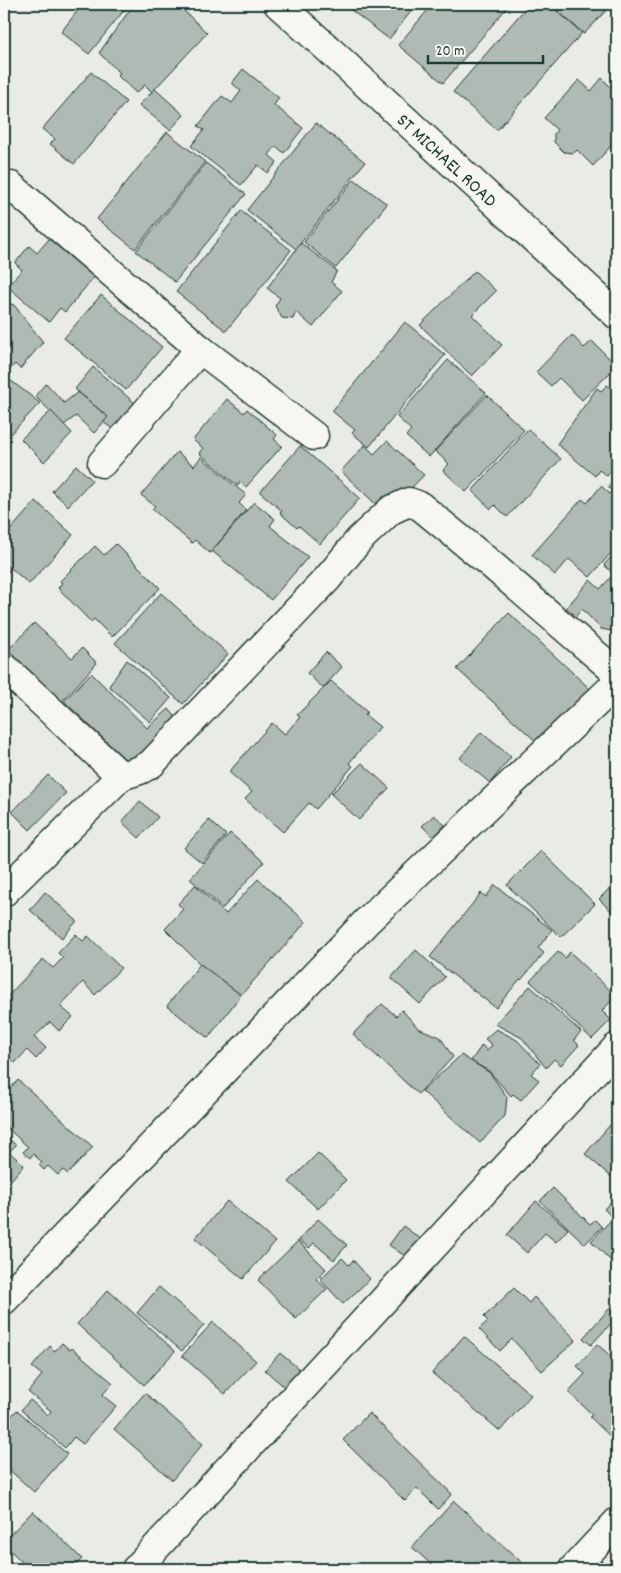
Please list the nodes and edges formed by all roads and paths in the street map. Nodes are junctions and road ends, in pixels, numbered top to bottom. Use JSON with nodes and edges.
{"nodes":[{"id":1,"x":278,"y":4,"type":"edge"},
{"id":2,"x":4,"y":186,"type":"edge"},
{"id":3,"x":617,"y":315,"type":"edge"},
{"id":4,"x":200,"y":349,"type":"junction"},
{"id":5,"x":314,"y":436,"type":"dead end"},
{"id":6,"x":102,"y":463,"type":"dead end"},
{"id":7,"x":4,"y":667,"type":"edge"},
{"id":8,"x":617,"y":673,"type":"edge"},
{"id":9,"x":617,"y":683,"type":"edge"},
{"id":10,"x":121,"y":776,"type":"junction"},
{"id":11,"x":4,"y":892,"type":"edge"},
{"id":12,"x":617,"y":1047,"type":"edge"},
{"id":13,"x":4,"y":1300,"type":"edge"},
{"id":14,"x":617,"y":1522,"type":"edge"},
{"id":15,"x":136,"y":1569,"type":"edge"},
{"id":16,"x":573,"y":1569,"type":"edge"}],
"edges":[{"from":1,"to":3,"type":"street","name":"ST MICHAEL ROAD"},
{"from":2,"to":4,"type":"street"},
{"from":4,"to":5,"type":"street"},
{"from":4,"to":6,"type":"street"},
{"from":7,"to":10,"type":"street"},
{"from":8,"to":10,"type":"street"},
{"from":9,"to":13,"type":"street"},
{"from":10,"to":11,"type":"street"},
{"from":12,"to":15,"type":"street"},
{"from":14,"to":16,"type":"street"}]}
